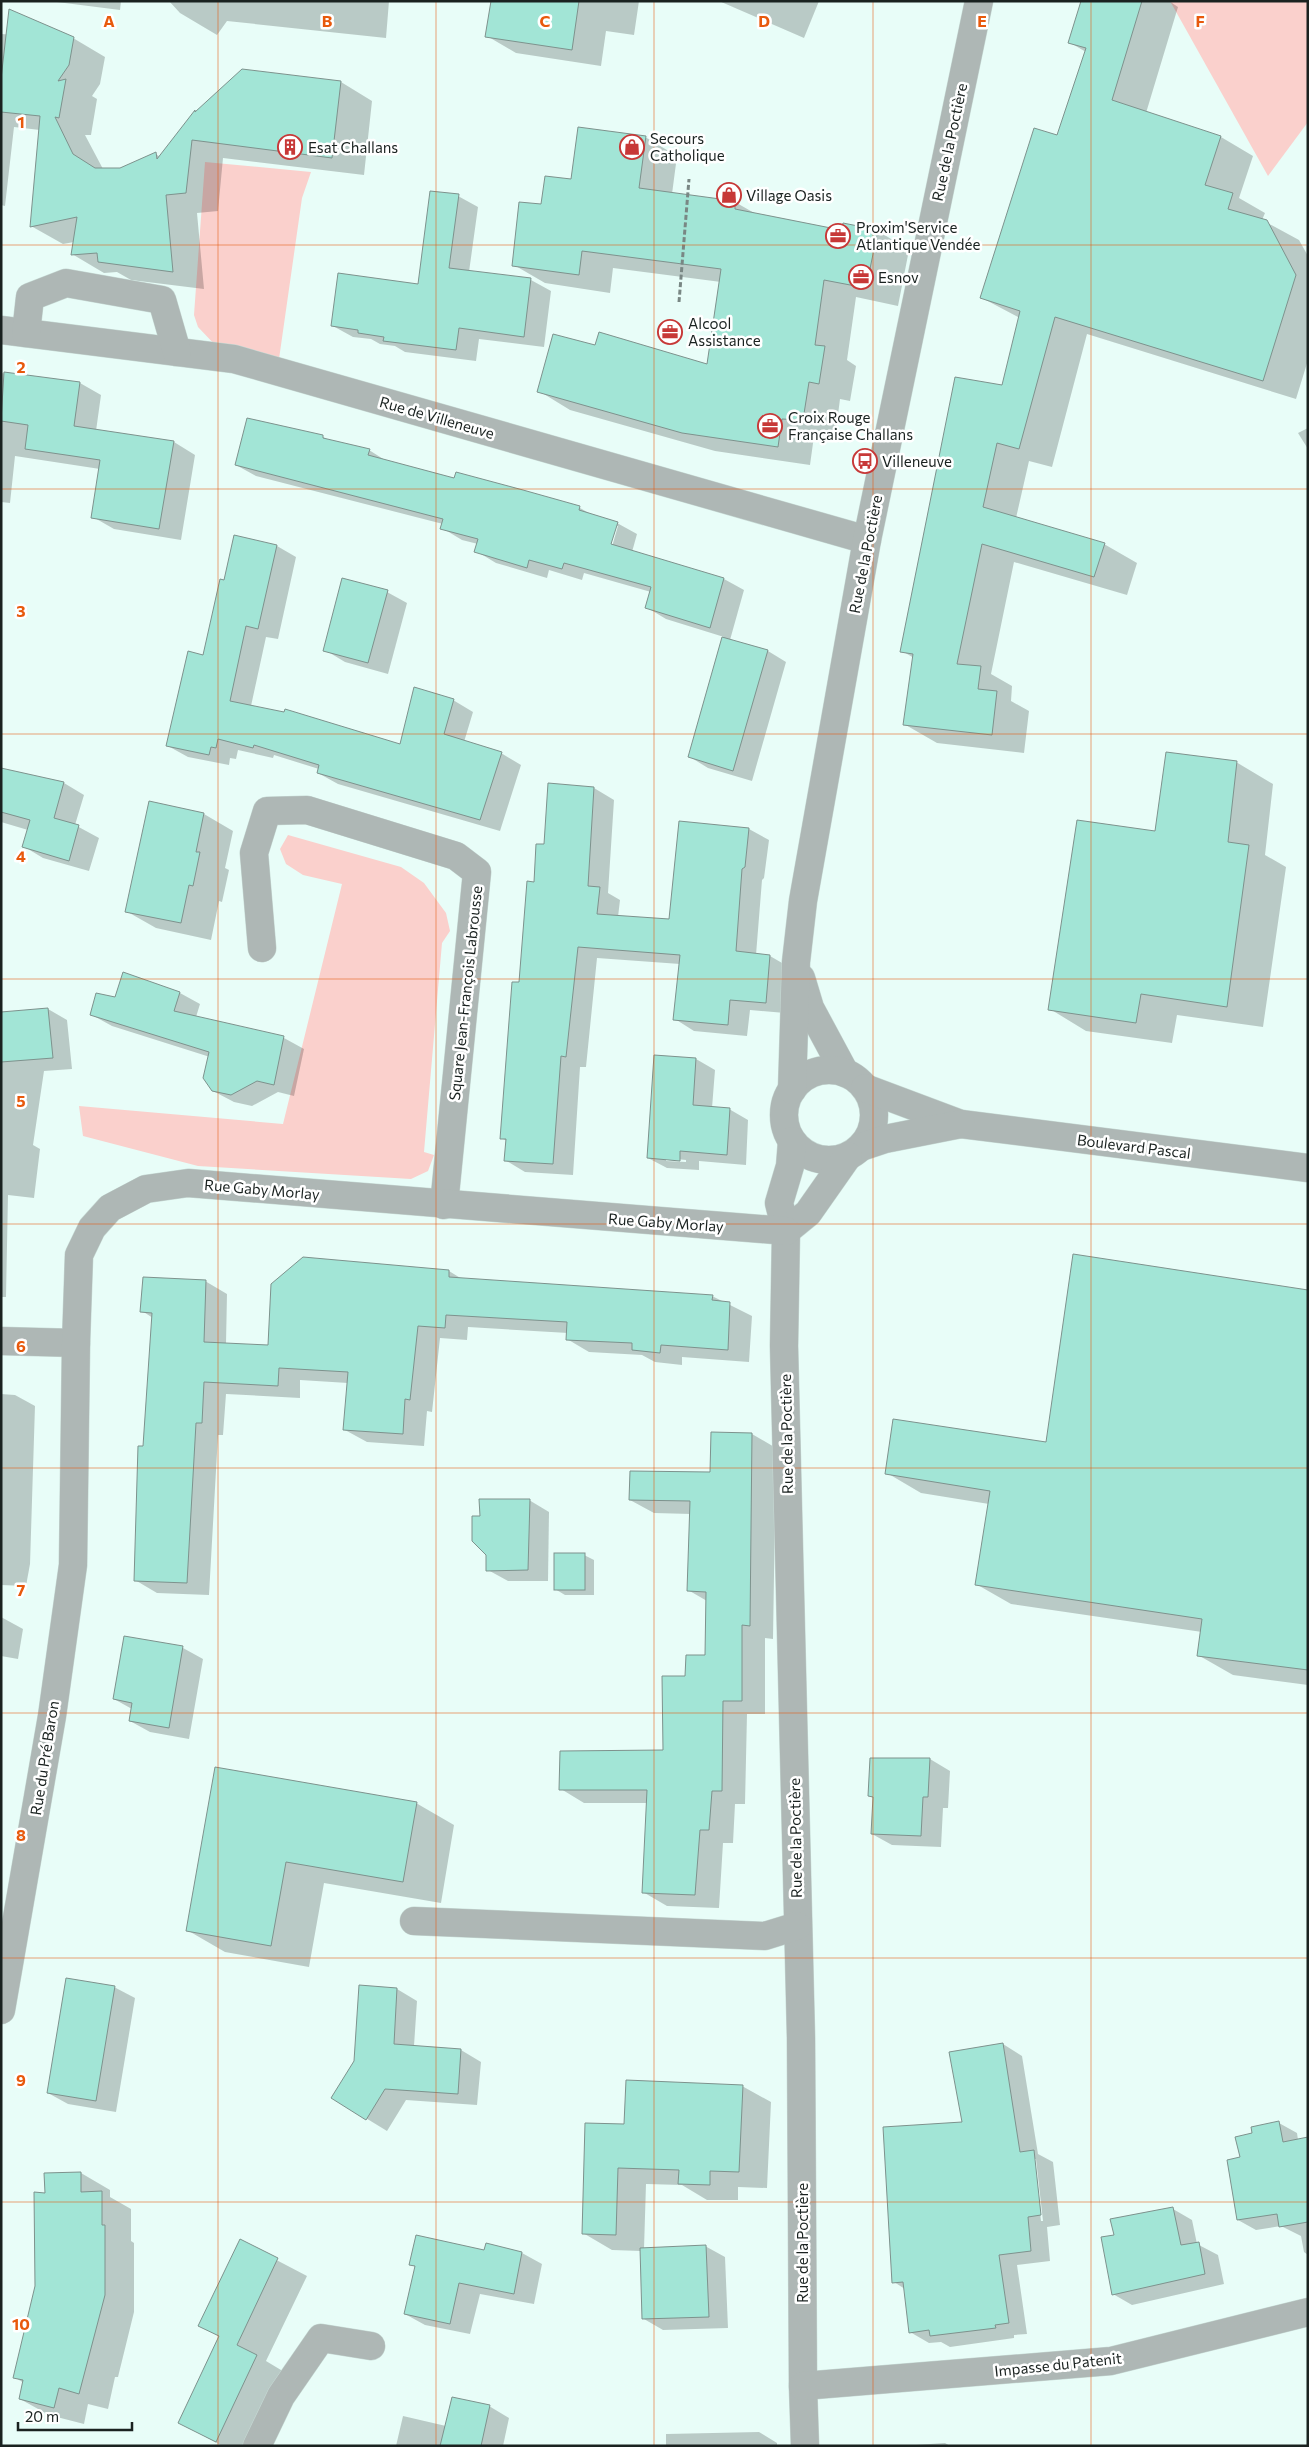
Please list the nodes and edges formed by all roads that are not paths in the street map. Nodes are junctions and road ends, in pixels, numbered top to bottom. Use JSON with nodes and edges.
{"nodes":[{"id":1,"x":979,"y":1,"type":"edge"},
{"id":2,"x":13,"y":332,"type":"edge"},
{"id":3,"x":177,"y":352,"type":"junction"},
{"id":4,"x":867,"y":540,"type":"junction"},
{"id":5,"x":262,"y":948,"type":"dead end"},
{"id":6,"x":796,"y":962,"type":"junction"},
{"id":7,"x":855,"y":1080,"type":"junction"},
{"id":8,"x":792,"y":1090,"type":"junction"},
{"id":9,"x":961,"y":1124,"type":"junction"},
{"id":10,"x":792,"y":1141,"type":"junction"},
{"id":11,"x":854,"y":1151,"type":"junction"},
{"id":12,"x":1308,"y":1168,"type":"edge"},
{"id":13,"x":444,"y":1205,"type":"junction"},
{"id":14,"x":786,"y":1231,"type":"junction"},
{"id":15,"x":1,"y":1341,"type":"edge"},
{"id":16,"x":76,"y":1343,"type":"junction"},
{"id":17,"x":73,"y":1565,"type":"joint"},
{"id":18,"x":414,"y":1921,"type":"dead end"},
{"id":19,"x":798,"y":1926,"type":"junction"},
{"id":20,"x":1,"y":2010,"type":"edge"},
{"id":21,"x":1308,"y":2312,"type":"edge"},
{"id":22,"x":371,"y":2346,"type":"dead end"},
{"id":23,"x":803,"y":2386,"type":"junction"},
{"id":24,"x":257,"y":2446,"type":"edge"},
{"id":25,"x":805,"y":2446,"type":"edge"}],
"edges":[{"from":1,"to":4,"type":"street","name":"Rue de la Poctière"},
{"from":2,"to":3,"type":"street","name":"Rue de Villeneuve"},
{"from":2,"to":3,"type":"street"},
{"from":3,"to":4,"type":"street","name":"Rue de Villeneuve"},
{"from":4,"to":6,"type":"street","name":"Rue de la Poctière"},
{"from":5,"to":13,"type":"street","name":"Square Jean-François Labrousse"},
{"from":6,"to":7,"type":"street","name":"Rue de la Poctière"},
{"from":6,"to":8,"type":"street","name":"Rue de la Poctière"},
{"from":7,"to":8,"type":"street"},
{"from":7,"to":9,"type":"street","name":"Boulevard Pascal"},
{"from":7,"to":11,"type":"street","name":"Rue de la Poctière"},
{"from":8,"to":10,"type":"street","name":"Rue de la Poctière"},
{"from":9,"to":11,"type":"street","name":"Boulevard Pascal"},
{"from":9,"to":12,"type":"street","name":"Boulevard Pascal"},
{"from":10,"to":11,"type":"street"},
{"from":10,"to":14,"type":"street","name":"Rue de la Poctière"},
{"from":11,"to":14,"type":"street","name":"Rue de la Poctière"},
{"from":13,"to":14,"type":"street","name":"Rue Gaby Morlay"},
{"from":13,"to":16,"type":"street","name":"Rue Gaby Morlay"},
{"from":14,"to":19,"type":"street","name":"Rue de la Poctière"},
{"from":15,"to":16,"type":"street"},
{"from":16,"to":17,"type":"street","name":"Rue Gaby Morlay"},
{"from":17,"to":20,"type":"street","name":"Rue du Pré Baron"},
{"from":18,"to":19,"type":"street"},
{"from":19,"to":23,"type":"street","name":"Rue de la Poctière"},
{"from":21,"to":23,"type":"street","name":"Impasse du Patenit"},
{"from":22,"to":24,"type":"street"},
{"from":23,"to":25,"type":"street","name":"Rue de la Poctière"}]}
